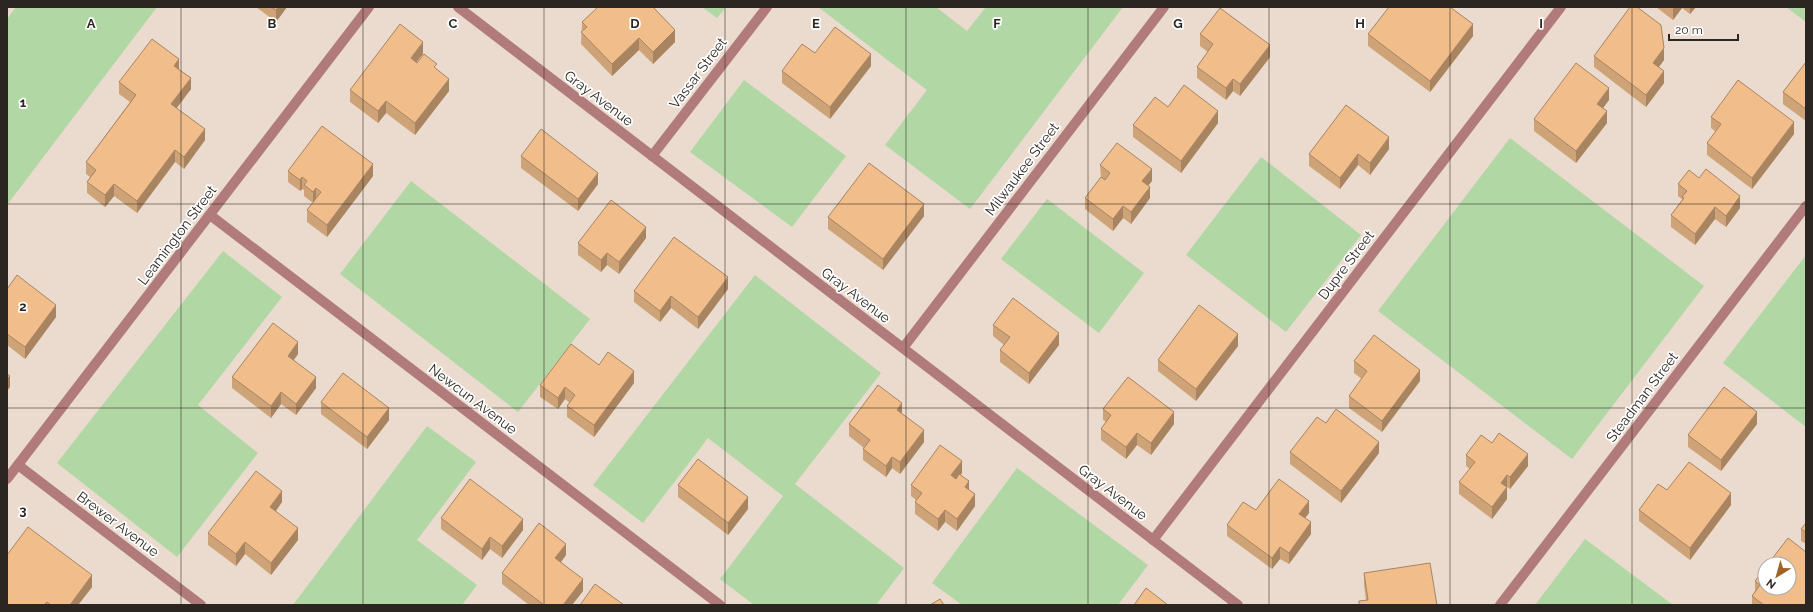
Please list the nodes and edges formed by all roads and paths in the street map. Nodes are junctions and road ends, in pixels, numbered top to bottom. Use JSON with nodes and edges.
{"nodes":[{"id":1,"x":369,"y":7,"type":"edge"},
{"id":2,"x":458,"y":7,"type":"edge"},
{"id":3,"x":767,"y":7,"type":"edge"},
{"id":4,"x":1164,"y":7,"type":"edge"},
{"id":5,"x":1561,"y":7,"type":"edge"},
{"id":6,"x":652,"y":156,"type":"junction"},
{"id":7,"x":1806,"y":206,"type":"edge"},
{"id":8,"x":210,"y":215,"type":"junction"},
{"id":9,"x":903,"y":348,"type":"junction"},
{"id":10,"x":18,"y":465,"type":"junction"},
{"id":11,"x":7,"y":480,"type":"edge"},
{"id":12,"x":1153,"y":540,"type":"junction"},
{"id":13,"x":201,"y":605,"type":"edge"},
{"id":14,"x":720,"y":605,"type":"edge"},
{"id":15,"x":1238,"y":605,"type":"edge"},
{"id":16,"x":1500,"y":605,"type":"edge"}],
"edges":[{"from":1,"to":8,"type":"street","name":"Leamington Street"},
{"from":2,"to":6,"type":"street","name":"Gray Avenue"},
{"from":3,"to":6,"type":"street","name":"Vassar Street"},
{"from":4,"to":9,"type":"street","name":"Milwaukee Street"},
{"from":5,"to":12,"type":"street","name":"Dupre Street"},
{"from":6,"to":9,"type":"street","name":"Gray Avenue"},
{"from":7,"to":16,"type":"street","name":"Steadman Street"},
{"from":8,"to":10,"type":"street","name":"Leamington Street"},
{"from":8,"to":14,"type":"street","name":"Newcun Avenue"},
{"from":9,"to":12,"type":"street","name":"Gray Avenue"},
{"from":10,"to":11,"type":"street","name":"Leamington Street"},
{"from":10,"to":13,"type":"street","name":"Brewer Avenue"},
{"from":12,"to":15,"type":"street","name":"Gray Avenue"}]}
